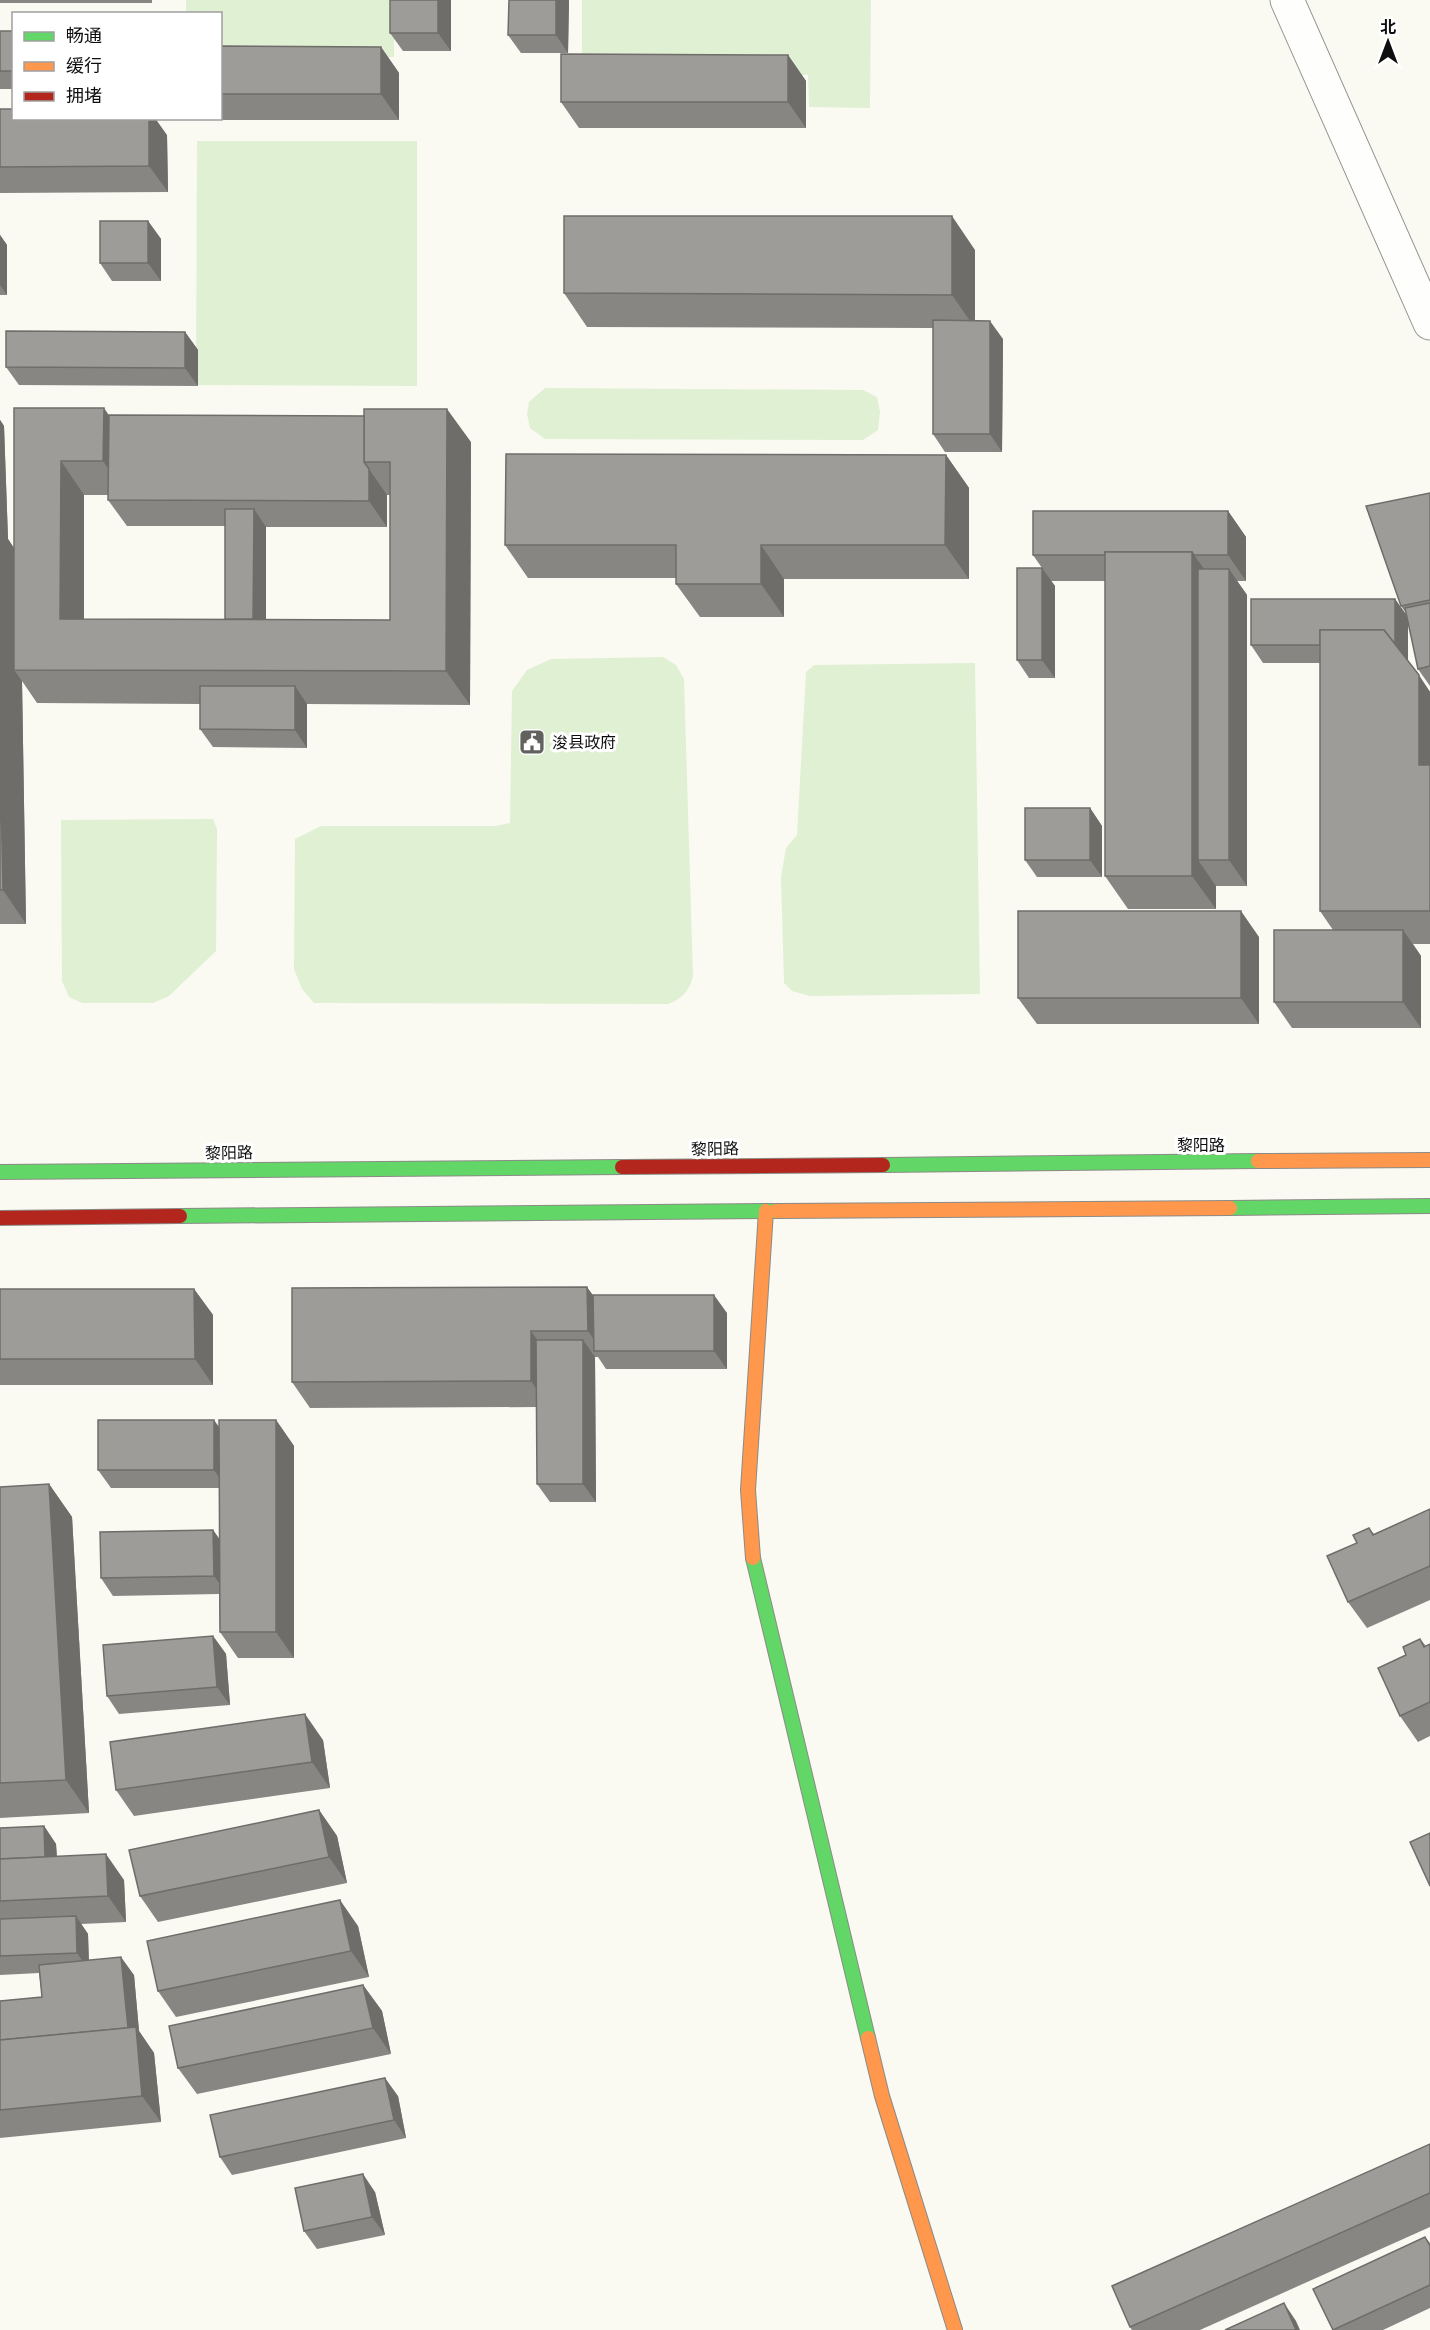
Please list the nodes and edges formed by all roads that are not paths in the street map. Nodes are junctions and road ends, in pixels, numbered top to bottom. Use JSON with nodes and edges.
{"nodes":[{"id":1,"x":1287,"y":0,"type":"edge"},
{"id":2,"x":1430,"y":323,"type":"edge"},
{"id":3,"x":1430,"y":1160,"type":"edge"},
{"id":4,"x":0,"y":1172,"type":"edge"},
{"id":5,"x":1430,"y":1206,"type":"edge"},
{"id":6,"x":766,"y":1211,"type":"junction"},
{"id":7,"x":0,"y":1218,"type":"edge"},
{"id":8,"x":955,"y":2330,"type":"edge"}],
"edges":[{"from":1,"to":2,"type":"street"},
{"from":3,"to":4,"type":"main road","name":"黎阳路"},
{"from":5,"to":6,"type":"main road"},
{"from":6,"to":7,"type":"main road"},
{"from":6,"to":8,"type":"main road"}]}
